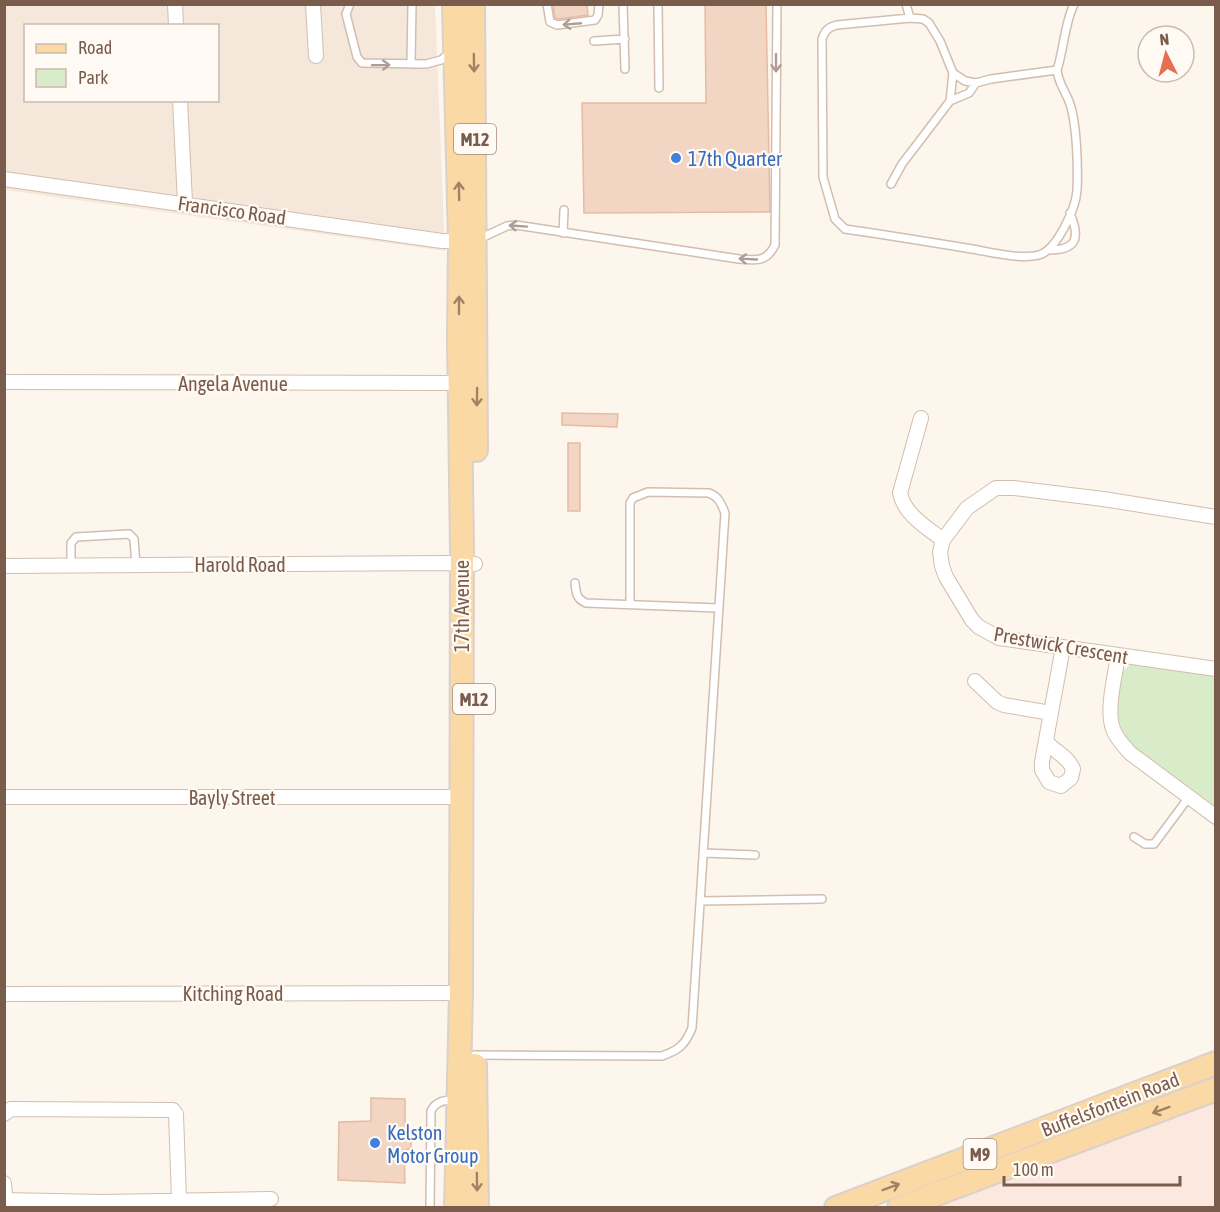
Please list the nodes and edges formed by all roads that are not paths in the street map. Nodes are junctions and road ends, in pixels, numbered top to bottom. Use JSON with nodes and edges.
{"nodes":[{"id":1,"x":174,"y":4,"type":"edge"},
{"id":2,"x":313,"y":4,"type":"edge"},
{"id":3,"x":350,"y":4,"type":"edge"},
{"id":4,"x":412,"y":4,"type":"edge"},
{"id":5,"x":454,"y":4,"type":"edge"},
{"id":6,"x":473,"y":4,"type":"edge"},
{"id":7,"x":547,"y":4,"type":"edge"},
{"id":8,"x":598,"y":4,"type":"edge"},
{"id":9,"x":623,"y":4,"type":"edge"},
{"id":10,"x":658,"y":4,"type":"edge"},
{"id":11,"x":777,"y":4,"type":"edge"},
{"id":12,"x":906,"y":4,"type":"edge"},
{"id":13,"x":1074,"y":4,"type":"edge"},
{"id":14,"x":910,"y":18,"type":"junction"},
{"id":15,"x":176,"y":24,"type":"edge"},
{"id":16,"x":625,"y":39,"type":"junction"},
{"id":17,"x":594,"y":41,"type":"dead end"},
{"id":18,"x":455,"y":47,"type":"junction"},
{"id":19,"x":316,"y":56,"type":"dead end"},
{"id":20,"x":411,"y":64,"type":"junction"},
{"id":21,"x":426,"y":64,"type":"junction"},
{"id":22,"x":626,"y":69,"type":"dead end"},
{"id":23,"x":1057,"y":70,"type":"junction"},
{"id":24,"x":953,"y":73,"type":"junction"},
{"id":25,"x":449,"y":76,"type":"junction"},
{"id":26,"x":976,"y":83,"type":"junction"},
{"id":27,"x":659,"y":88,"type":"dead end"},
{"id":28,"x":950,"y":101,"type":"junction"},
{"id":29,"x":180,"y":102,"type":"edge"},
{"id":30,"x":4,"y":179,"type":"edge"},
{"id":31,"x":891,"y":184,"type":"dead end"},
{"id":32,"x":185,"y":203,"type":"junction"},
{"id":33,"x":564,"y":210,"type":"dead end"},
{"id":34,"x":1070,"y":213,"type":"junction"},
{"id":35,"x":563,"y":233,"type":"junction"},
{"id":36,"x":468,"y":241,"type":"junction"},
{"id":37,"x":1049,"y":250,"type":"junction"},
{"id":38,"x":4,"y":382,"type":"edge"},
{"id":39,"x":461,"y":383,"type":"junction"},
{"id":40,"x":921,"y":418,"type":"dead end"},
{"id":41,"x":1215,"y":516,"type":"edge"},
{"id":42,"x":943,"y":540,"type":"junction"},
{"id":43,"x":468,"y":564,"type":"junction"},
{"id":44,"x":71,"y":565,"type":"junction"},
{"id":45,"x":136,"y":565,"type":"junction"},
{"id":46,"x":4,"y":566,"type":"edge"},
{"id":47,"x":575,"y":583,"type":"dead end"},
{"id":48,"x":630,"y":604,"type":"junction"},
{"id":49,"x":718,"y":608,"type":"junction"},
{"id":50,"x":1063,"y":647,"type":"junction"},
{"id":51,"x":1118,"y":656,"type":"junction"},
{"id":52,"x":1215,"y":669,"type":"edge"},
{"id":53,"x":975,"y":681,"type":"dead end"},
{"id":54,"x":1051,"y":713,"type":"junction"},
{"id":55,"x":1046,"y":741,"type":"dead end"},
{"id":56,"x":4,"y":797,"type":"edge"},
{"id":57,"x":460,"y":797,"type":"junction"},
{"id":58,"x":1189,"y":797,"type":"junction"},
{"id":59,"x":1215,"y":817,"type":"edge"},
{"id":60,"x":1134,"y":837,"type":"dead end"},
{"id":61,"x":704,"y":853,"type":"junction"},
{"id":62,"x":755,"y":855,"type":"dead end"},
{"id":63,"x":822,"y":899,"type":"dead end"},
{"id":64,"x":701,"y":901,"type":"junction"},
{"id":65,"x":460,"y":993,"type":"junction"},
{"id":66,"x":4,"y":994,"type":"edge"},
{"id":67,"x":467,"y":1055,"type":"junction"},
{"id":68,"x":1215,"y":1063,"type":"edge"},
{"id":69,"x":1215,"y":1089,"type":"edge"},
{"id":70,"x":460,"y":1100,"type":"junction"},
{"id":71,"x":4,"y":1114,"type":"edge"},
{"id":72,"x":966,"y":1182,"type":"junction"},
{"id":73,"x":4,"y":1183,"type":"edge"},
{"id":74,"x":922,"y":1195,"type":"edge"},
{"id":75,"x":271,"y":1199,"type":"dead end"},
{"id":76,"x":178,"y":1200,"type":"junction"},
{"id":77,"x":6,"y":1202,"type":"edge"},
{"id":78,"x":201,"y":1203,"type":"edge"},
{"id":79,"x":103,"y":1204,"type":"edge"},
{"id":80,"x":430,"y":1208,"type":"edge"},
{"id":81,"x":456,"y":1208,"type":"edge"},
{"id":82,"x":477,"y":1208,"type":"edge"},
{"id":83,"x":836,"y":1208,"type":"edge"},
{"id":84,"x":898,"y":1208,"type":"edge"},
{"id":85,"x":947,"y":1208,"type":"edge"}],
"edges":[{"from":1,"to":15,"type":"street"},
{"from":2,"to":19,"type":"street"},
{"from":3,"to":20,"type":"lane","one_way":true},
{"from":4,"to":20,"type":"lane"},
{"from":5,"to":18,"type":"main road","name":"17th Avenue","number":"M12"},
{"from":6,"to":36,"type":"main road","number":"M12","one_way":true},
{"from":8,"to":7,"type":"lane","one_way":true},
{"from":9,"to":16,"type":"lane"},
{"from":10,"to":27,"type":"lane"},
{"from":11,"to":35,"type":"lane","one_way":true},
{"from":12,"to":14,"type":"lane"},
{"from":13,"to":23,"type":"lane"},
{"from":14,"to":24,"type":"lane"},
{"from":14,"to":37,"type":"lane"},
{"from":16,"to":17,"type":"lane"},
{"from":16,"to":22,"type":"lane"},
{"from":18,"to":21,"type":"lane"},
{"from":18,"to":25,"type":"main road","name":"17th Avenue","number":"M12"},
{"from":20,"to":21,"type":"lane"},
{"from":21,"to":25,"type":"lane"},
{"from":23,"to":26,"type":"lane"},
{"from":23,"to":34,"type":"lane"},
{"from":24,"to":26,"type":"lane"},
{"from":24,"to":28,"type":"lane"},
{"from":36,"to":25,"type":"main road","name":"17th Avenue","number":"M12","one_way":true},
{"from":26,"to":28,"type":"lane"},
{"from":28,"to":31,"type":"lane"},
{"from":29,"to":32,"type":"street"},
{"from":30,"to":32,"type":"street","name":"Francisco Road"},
{"from":32,"to":36,"type":"street","name":"Francisco Road"},
{"from":33,"to":35,"type":"lane"},
{"from":34,"to":37,"type":"lane"},
{"from":34,"to":37,"type":"lane"},
{"from":35,"to":36,"type":"lane","one_way":true},
{"from":39,"to":36,"type":"main road","name":"17th Avenue","number":"M12","one_way":true},
{"from":36,"to":43,"type":"main road","name":"17th Avenue","number":"M12","one_way":true},
{"from":38,"to":39,"type":"street","name":"Angela Avenue"},
{"from":39,"to":43,"type":"main road","name":"17th Avenue","number":"M12"},
{"from":40,"to":42,"type":"street"},
{"from":41,"to":42,"type":"street"},
{"from":42,"to":50,"type":"street","name":"Prestwick Crescent"},
{"from":43,"to":45,"type":"street","name":"Harold Road"},
{"from":43,"to":57,"type":"main road","name":"17th Avenue","number":"M12"},
{"from":43,"to":67,"type":"main road","name":"17th Avenue","number":"M12"},
{"from":44,"to":45,"type":"street","name":"Harold Road"},
{"from":44,"to":45,"type":"lane"},
{"from":44,"to":46,"type":"street","name":"Harold Road"},
{"from":47,"to":48,"type":"lane"},
{"from":48,"to":49,"type":"lane"},
{"from":48,"to":49,"type":"lane"},
{"from":49,"to":61,"type":"lane"},
{"from":50,"to":51,"type":"street","name":"Prestwick Crescent"},
{"from":50,"to":54,"type":"street"},
{"from":51,"to":52,"type":"street","name":"Prestwick Crescent"},
{"from":51,"to":58,"type":"street"},
{"from":53,"to":54,"type":"street"},
{"from":54,"to":55,"type":"street"},
{"from":56,"to":57,"type":"street","name":"Bayly Street"},
{"from":57,"to":65,"type":"main road","name":"17th Avenue","number":"M12"},
{"from":58,"to":59,"type":"street"},
{"from":58,"to":60,"type":"lane"},
{"from":61,"to":62,"type":"lane"},
{"from":61,"to":64,"type":"lane"},
{"from":63,"to":64,"type":"lane"},
{"from":64,"to":67,"type":"lane"},
{"from":65,"to":66,"type":"street","name":"Kitching Road"},
{"from":65,"to":67,"type":"main road","name":"17th Avenue","number":"M12"},
{"from":67,"to":70,"type":"main road","name":"17th Avenue","number":"M12"},
{"from":67,"to":82,"type":"main road","name":"17th Avenue","number":"M12","one_way":true},
{"from":68,"to":74,"type":"main road","name":"Buffelsfontein Road","number":"M9"},
{"from":69,"to":72,"type":"main road","name":"Buffelsfontein Road","number":"M9","one_way":true},
{"from":70,"to":80,"type":"lane"},
{"from":70,"to":81,"type":"main road","name":"17th Avenue","number":"M12"},
{"from":71,"to":76,"type":"street"},
{"from":72,"to":74,"type":"main road","name":"Buffelsfontein Road","number":"M9"},
{"from":72,"to":85,"type":"main road"},
{"from":73,"to":77,"type":"street"},
{"from":83,"to":74,"type":"main road","name":"Buffelsfontein Road","number":"M9","one_way":true},
{"from":74,"to":84,"type":"main road","name":"Buffelsfontein Road","number":"M9"},
{"from":75,"to":78,"type":"street"},
{"from":76,"to":78,"type":"street"},
{"from":76,"to":79,"type":"street"},
{"from":77,"to":79,"type":"street"}]}
